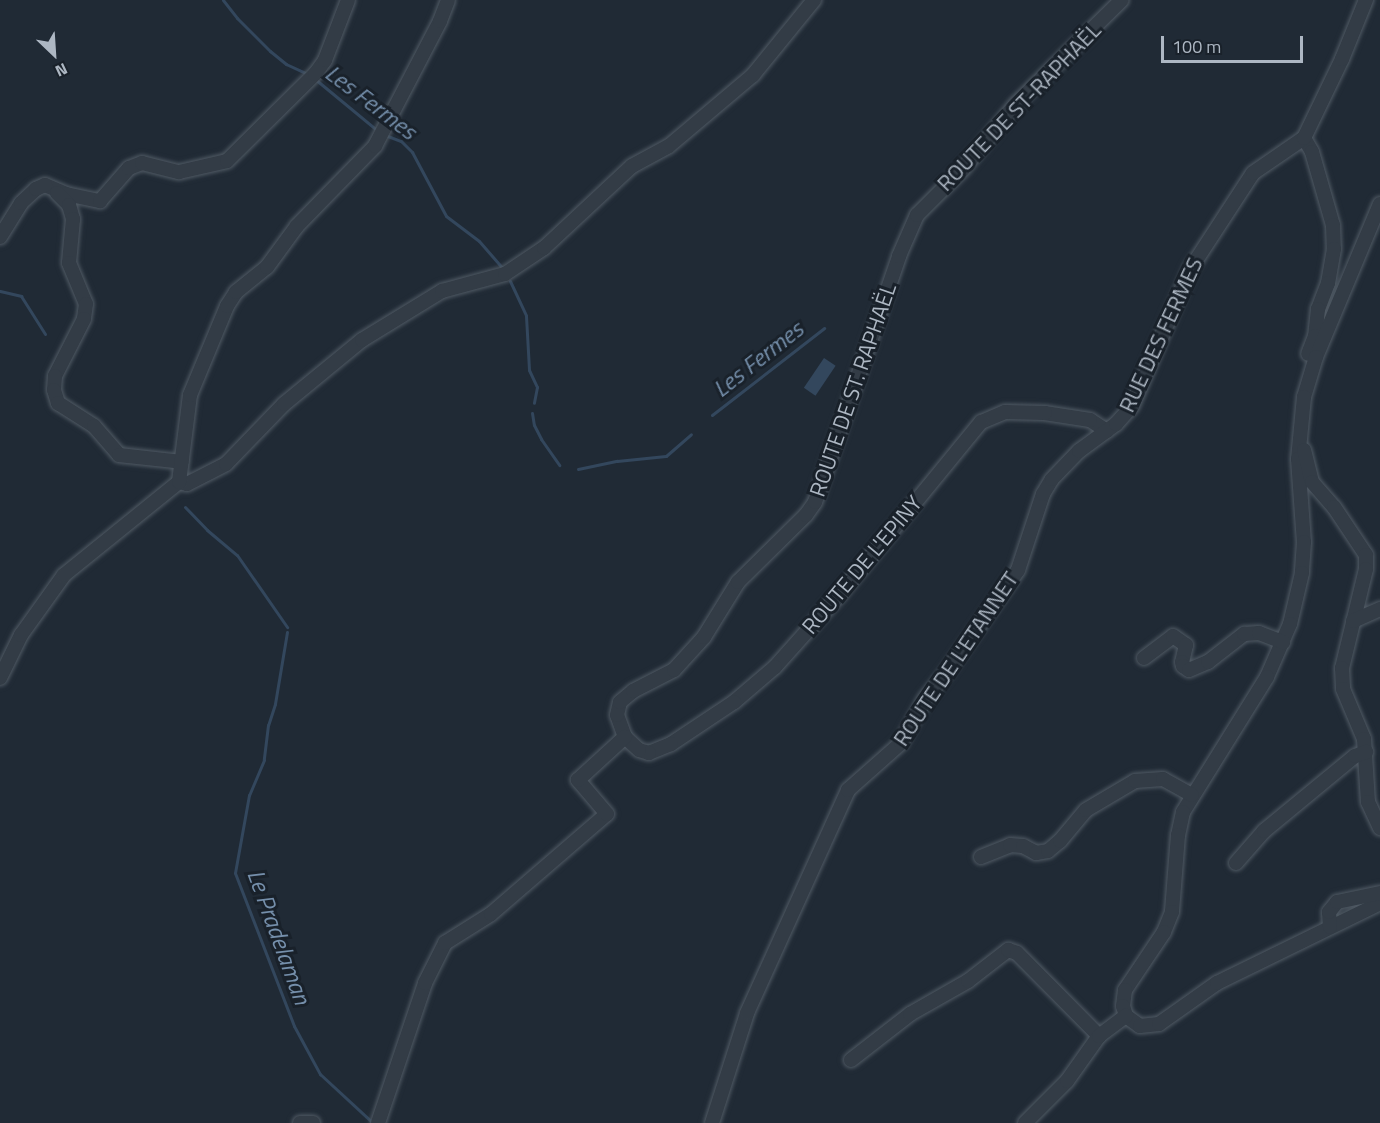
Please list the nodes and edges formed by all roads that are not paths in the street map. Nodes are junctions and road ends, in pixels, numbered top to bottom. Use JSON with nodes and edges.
{"nodes":[{"id":1,"x":348,"y":0,"type":"edge"},
{"id":2,"x":447,"y":0,"type":"edge"},
{"id":3,"x":814,"y":0,"type":"edge"},
{"id":4,"x":1122,"y":0,"type":"edge"},
{"id":5,"x":1366,"y":0,"type":"edge"},
{"id":6,"x":1304,"y":138,"type":"junction"},
{"id":7,"x":45,"y":186,"type":"junction"},
{"id":8,"x":1380,"y":204,"type":"edge"},
{"id":9,"x":917,"y":215,"type":"joint"},
{"id":10,"x":0,"y":237,"type":"edge"},
{"id":11,"x":1309,"y":379,"type":"junction"},
{"id":12,"x":1107,"y":431,"type":"junction"},
{"id":13,"x":1298,"y":443,"type":"junction"},
{"id":14,"x":182,"y":462,"type":"junction"},
{"id":15,"x":179,"y":482,"type":"junction"},
{"id":16,"x":1380,"y":609,"type":"edge"},
{"id":17,"x":1353,"y":621,"type":"junction"},
{"id":18,"x":1283,"y":642,"type":"junction"},
{"id":19,"x":1144,"y":658,"type":"dead end"},
{"id":20,"x":0,"y":678,"type":"edge"},
{"id":21,"x":626,"y":737,"type":"junction"},
{"id":22,"x":1365,"y":752,"type":"junction"},
{"id":23,"x":1192,"y":795,"type":"junction"},
{"id":24,"x":1380,"y":828,"type":"edge"},
{"id":25,"x":981,"y":857,"type":"dead end"},
{"id":26,"x":1236,"y":863,"type":"dead end"},
{"id":27,"x":1380,"y":893,"type":"edge"},
{"id":28,"x":1380,"y":903,"type":"edge"},
{"id":29,"x":1330,"y":927,"type":"junction"},
{"id":30,"x":1126,"y":1016,"type":"junction"},
{"id":31,"x":1099,"y":1036,"type":"junction"},
{"id":32,"x":851,"y":1060,"type":"dead end"},
{"id":33,"x":1029,"y":1121,"type":"edge"},
{"id":34,"x":300,"y":1123,"type":"edge"},
{"id":35,"x":313,"y":1123,"type":"edge"},
{"id":36,"x":378,"y":1123,"type":"edge"},
{"id":37,"x":712,"y":1123,"type":"edge"}],
"edges":[{"from":1,"to":7,"type":"street"},
{"from":2,"to":14,"type":"street"},
{"from":3,"to":15,"type":"street"},
{"from":4,"to":9,"type":"street","name":"ROUTE DE ST-RAPHAËL"},
{"from":5,"to":6,"type":"street"},
{"from":6,"to":11,"type":"street"},
{"from":6,"to":12,"type":"street","name":"RUE DES FERMES"},
{"from":7,"to":10,"type":"street"},
{"from":7,"to":14,"type":"street"},
{"from":8,"to":11,"type":"street"},
{"from":9,"to":21,"type":"street","name":"ROUTE DE ST. RAPHAËL"},
{"from":11,"to":13,"type":"street"},
{"from":12,"to":21,"type":"street","name":"ROUTE DE L'EPINY"},
{"from":12,"to":37,"type":"street","name":"ROUTE DE L'ETANNET"},
{"from":13,"to":17,"type":"street"},
{"from":13,"to":18,"type":"street"},
{"from":14,"to":15,"type":"street"},
{"from":15,"to":20,"type":"street"},
{"from":16,"to":17,"type":"street"},
{"from":17,"to":22,"type":"street"},
{"from":18,"to":19,"type":"street"},
{"from":18,"to":23,"type":"street"},
{"from":21,"to":36,"type":"street"},
{"from":22,"to":24,"type":"street"},
{"from":22,"to":26,"type":"street"},
{"from":23,"to":25,"type":"street"},
{"from":23,"to":30,"type":"street"},
{"from":27,"to":29,"type":"street"},
{"from":28,"to":29,"type":"street"},
{"from":29,"to":30,"type":"street"},
{"from":30,"to":31,"type":"street"},
{"from":31,"to":32,"type":"street"},
{"from":31,"to":33,"type":"street"},
{"from":34,"to":35,"type":"street"}]}
